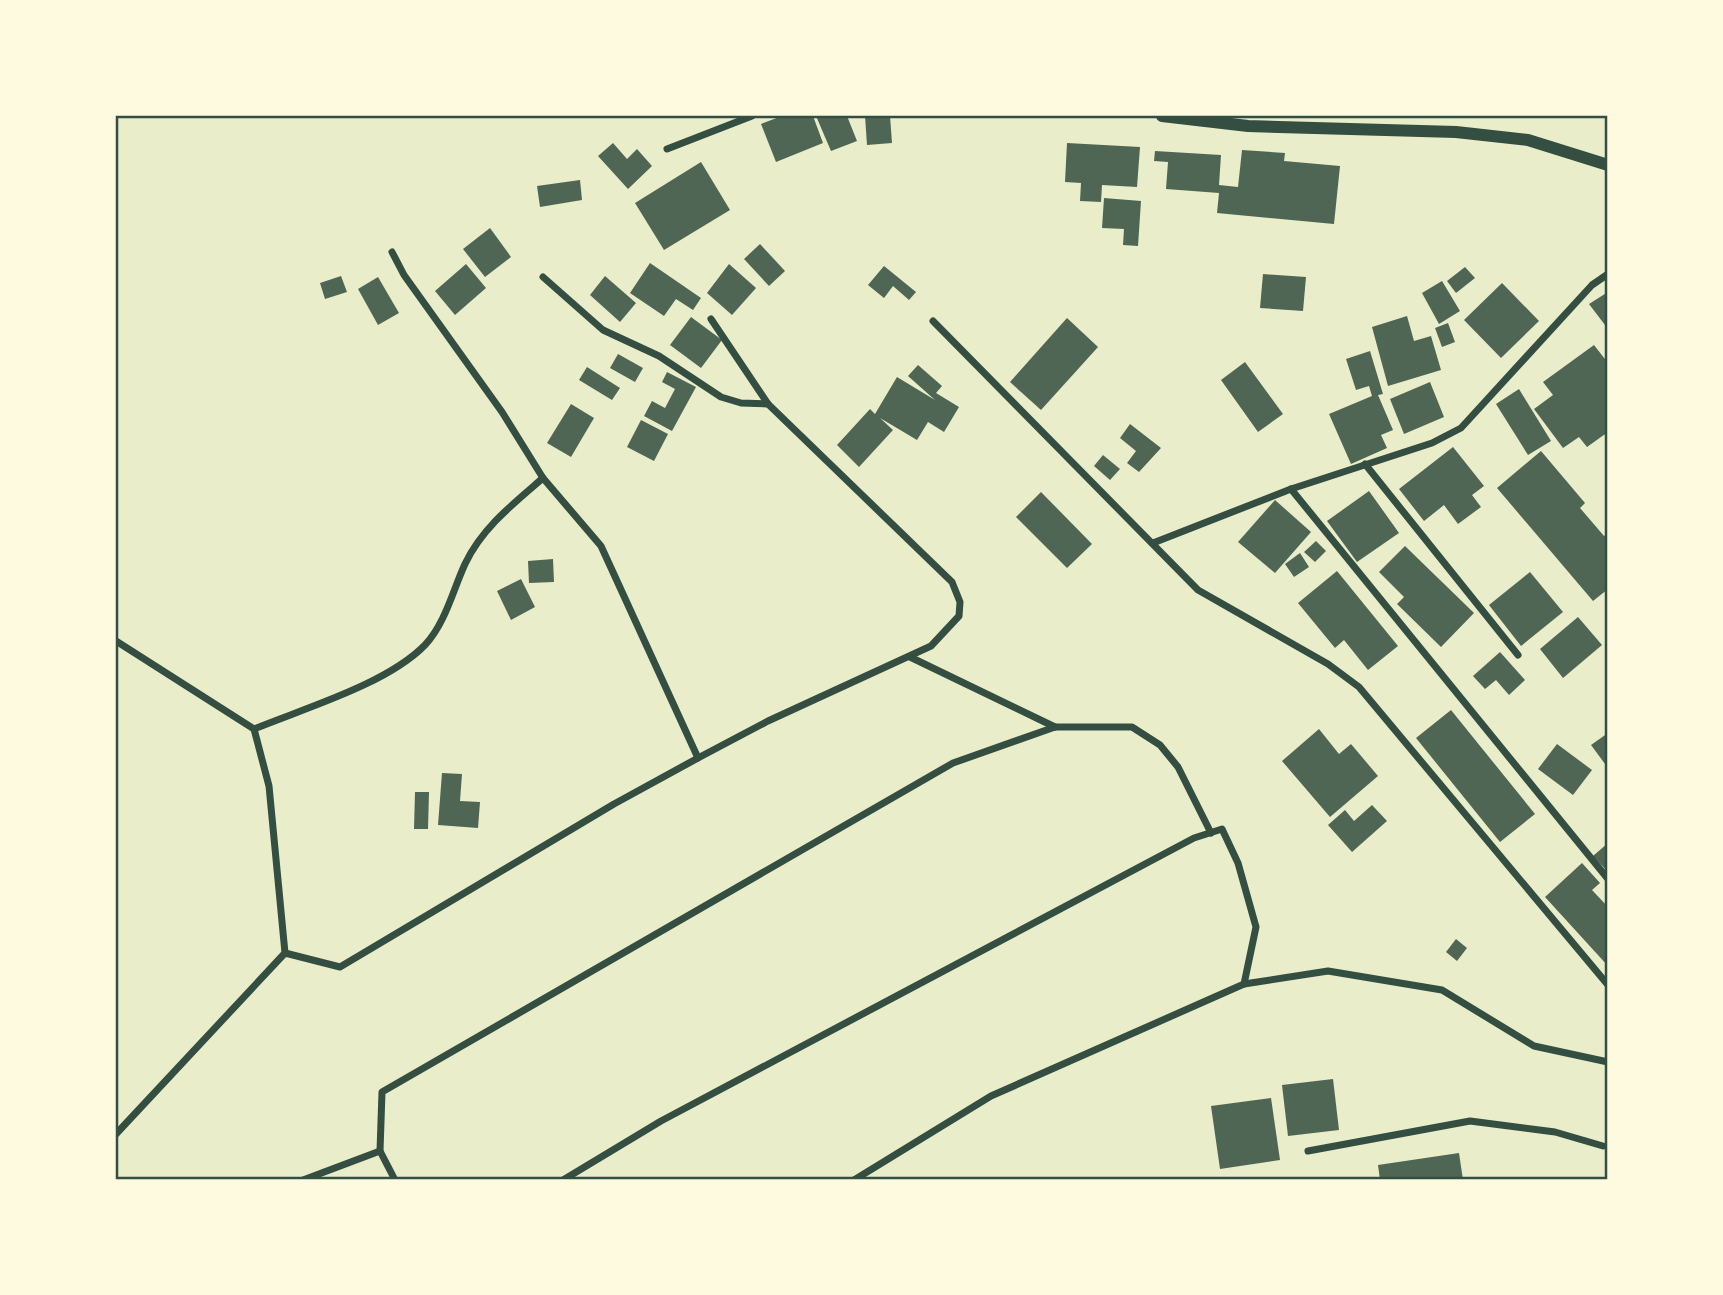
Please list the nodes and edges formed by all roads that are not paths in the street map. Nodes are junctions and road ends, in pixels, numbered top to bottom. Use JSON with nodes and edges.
{"nodes":[{"id":1,"x":752,"y":116,"type":"edge"},
{"id":2,"x":1162,"y":116,"type":"edge"},
{"id":3,"x":1322,"y":122,"type":"edge"},
{"id":4,"x":667,"y":149,"type":"dead end"},
{"id":5,"x":1608,"y":165,"type":"edge"},
{"id":6,"x":392,"y":252,"type":"dead end"},
{"id":7,"x":1608,"y":274,"type":"edge"},
{"id":8,"x":542,"y":277,"type":"dead end"},
{"id":9,"x":711,"y":319,"type":"dead end"},
{"id":10,"x":933,"y":321,"type":"dead end"},
{"id":11,"x":768,"y":404,"type":"junction"},
{"id":12,"x":1365,"y":464,"type":"junction"},
{"id":13,"x":543,"y":478,"type":"junction"},
{"id":14,"x":1291,"y":489,"type":"junction"},
{"id":15,"x":1153,"y":543,"type":"junction"},
{"id":16,"x":116,"y":640,"type":"edge"},
{"id":17,"x":1518,"y":655,"type":"dead end"},
{"id":18,"x":910,"y":657,"type":"junction"},
{"id":19,"x":1055,"y":727,"type":"junction"},
{"id":20,"x":254,"y":729,"type":"junction"},
{"id":21,"x":698,"y":758,"type":"junction"},
{"id":22,"x":1211,"y":833,"type":"junction"},
{"id":23,"x":1608,"y":879,"type":"edge"},
{"id":24,"x":285,"y":953,"type":"junction"},
{"id":25,"x":1244,"y":984,"type":"junction"},
{"id":26,"x":1608,"y":985,"type":"edge"},
{"id":27,"x":1608,"y":1062,"type":"edge"},
{"id":28,"x":116,"y":1134,"type":"edge"},
{"id":29,"x":1606,"y":1144,"type":"edge"},
{"id":30,"x":380,"y":1151,"type":"junction"},
{"id":31,"x":1308,"y":1151,"type":"dead end"},
{"id":32,"x":303,"y":1180,"type":"edge"},
{"id":33,"x":395,"y":1180,"type":"edge"},
{"id":34,"x":563,"y":1180,"type":"edge"},
{"id":35,"x":854,"y":1180,"type":"edge"}],
"edges":[{"from":1,"to":4,"type":"street"},
{"from":2,"to":3,"type":"street"},
{"from":3,"to":5,"type":"street"},
{"from":6,"to":13,"type":"street"},
{"from":7,"to":12,"type":"street"},
{"from":8,"to":11,"type":"street"},
{"from":9,"to":11,"type":"street"},
{"from":10,"to":15,"type":"street"},
{"from":11,"to":18,"type":"street"},
{"from":12,"to":14,"type":"street"},
{"from":12,"to":17,"type":"street"},
{"from":13,"to":20,"type":"street"},
{"from":13,"to":21,"type":"street"},
{"from":14,"to":15,"type":"street"},
{"from":14,"to":23,"type":"street"},
{"from":15,"to":26,"type":"street"},
{"from":16,"to":20,"type":"street"},
{"from":18,"to":19,"type":"street"},
{"from":18,"to":21,"type":"street"},
{"from":19,"to":22,"type":"street"},
{"from":19,"to":30,"type":"street"},
{"from":20,"to":24,"type":"street"},
{"from":21,"to":24,"type":"street"},
{"from":22,"to":25,"type":"street"},
{"from":22,"to":34,"type":"street"},
{"from":24,"to":28,"type":"street"},
{"from":25,"to":27,"type":"street"},
{"from":25,"to":35,"type":"street"},
{"from":29,"to":31,"type":"street"},
{"from":30,"to":32,"type":"street"},
{"from":30,"to":33,"type":"street"}]}
